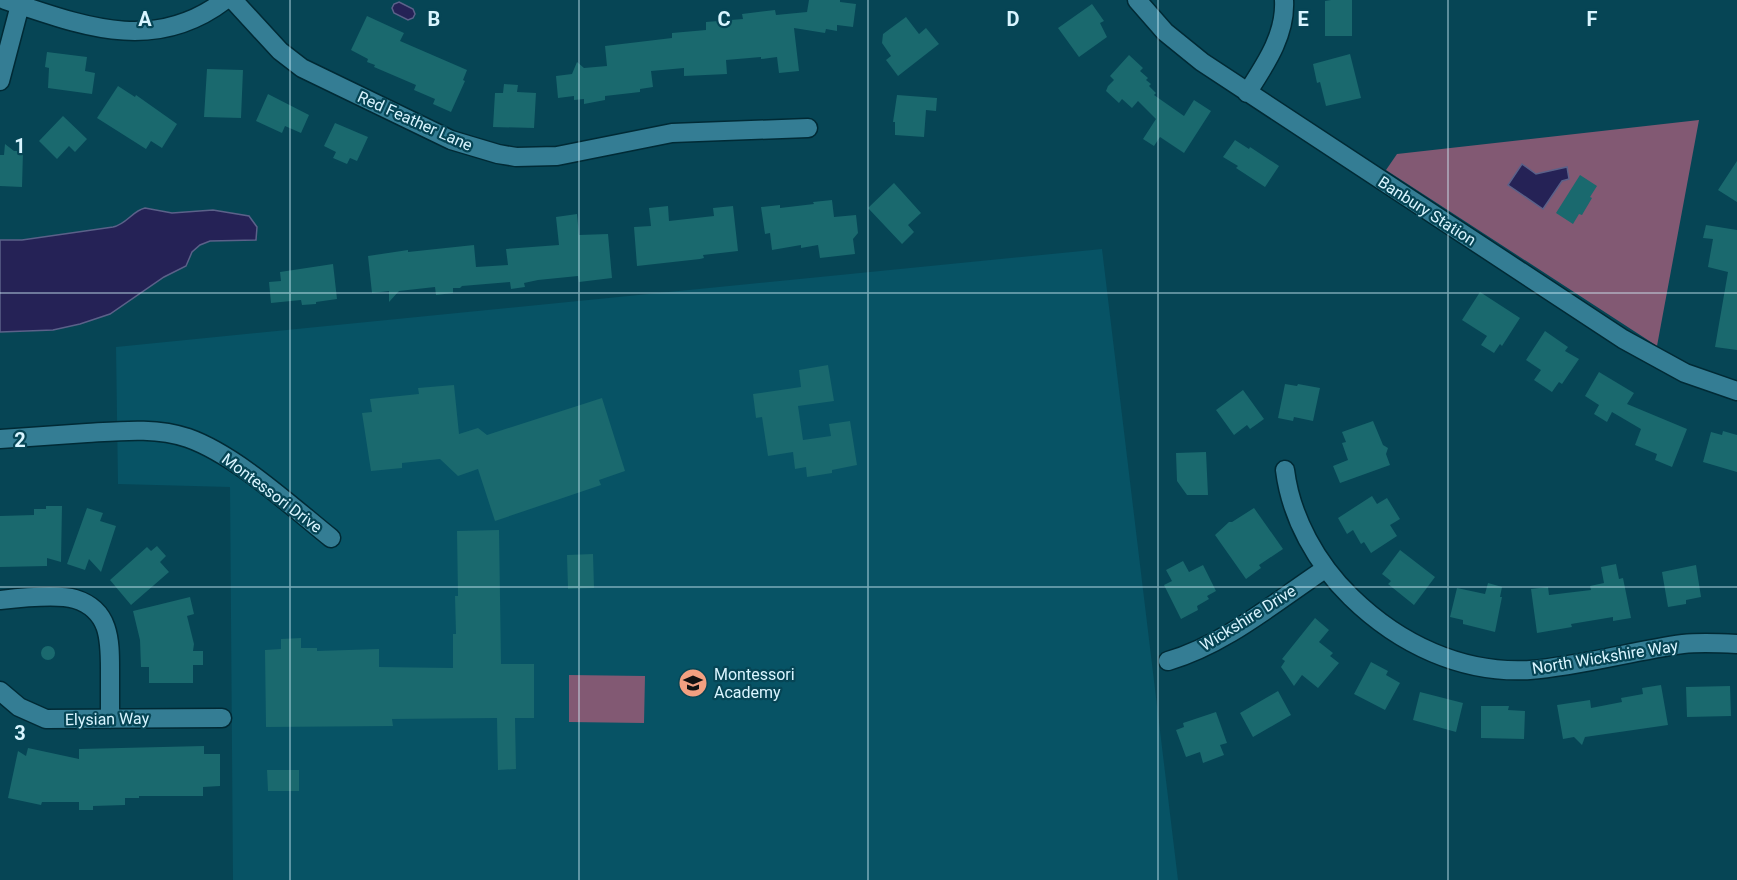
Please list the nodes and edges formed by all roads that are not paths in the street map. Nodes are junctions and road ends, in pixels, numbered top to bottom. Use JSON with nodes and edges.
{"nodes":[{"id":1,"x":225,"y":0,"type":"edge"},
{"id":2,"x":233,"y":0,"type":"edge"},
{"id":3,"x":1137,"y":0,"type":"edge"},
{"id":4,"x":1284,"y":0,"type":"edge"},
{"id":5,"x":13,"y":2,"type":"edge"},
{"id":6,"x":0,"y":81,"type":"edge"},
{"id":7,"x":1248,"y":93,"type":"junction"},
{"id":8,"x":808,"y":128,"type":"dead end"},
{"id":9,"x":1737,"y":391,"type":"edge"},
{"id":10,"x":0,"y":439,"type":"edge"},
{"id":11,"x":1285,"y":470,"type":"dead end"},
{"id":12,"x":331,"y":538,"type":"dead end"},
{"id":13,"x":1325,"y":569,"type":"junction"},
{"id":14,"x":0,"y":600,"type":"edge"},
{"id":15,"x":1737,"y":644,"type":"edge"},
{"id":16,"x":1168,"y":661,"type":"dead end"},
{"id":17,"x":0,"y":691,"type":"edge"},
{"id":18,"x":222,"y":718,"type":"dead end"},
{"id":19,"x":110,"y":719,"type":"junction"}],
"edges":[{"from":1,"to":5,"type":"street"},
{"from":2,"to":8,"type":"street","name":"Red Feather Lane"},
{"from":3,"to":7,"type":"street","name":"Banbury Station"},
{"from":4,"to":7,"type":"street"},
{"from":5,"to":6,"type":"street"},
{"from":7,"to":9,"type":"street","name":"Banbury Station"},
{"from":10,"to":12,"type":"street","name":"Montessori Drive"},
{"from":11,"to":13,"type":"street","name":"North Wickshire Way"},
{"from":13,"to":15,"type":"street","name":"North Wickshire Way"},
{"from":13,"to":16,"type":"street","name":"Wickshire Drive"},
{"from":14,"to":19,"type":"street"},
{"from":17,"to":19,"type":"street","name":"Elysian Way"},
{"from":18,"to":19,"type":"street","name":"Elysian Way"}]}
